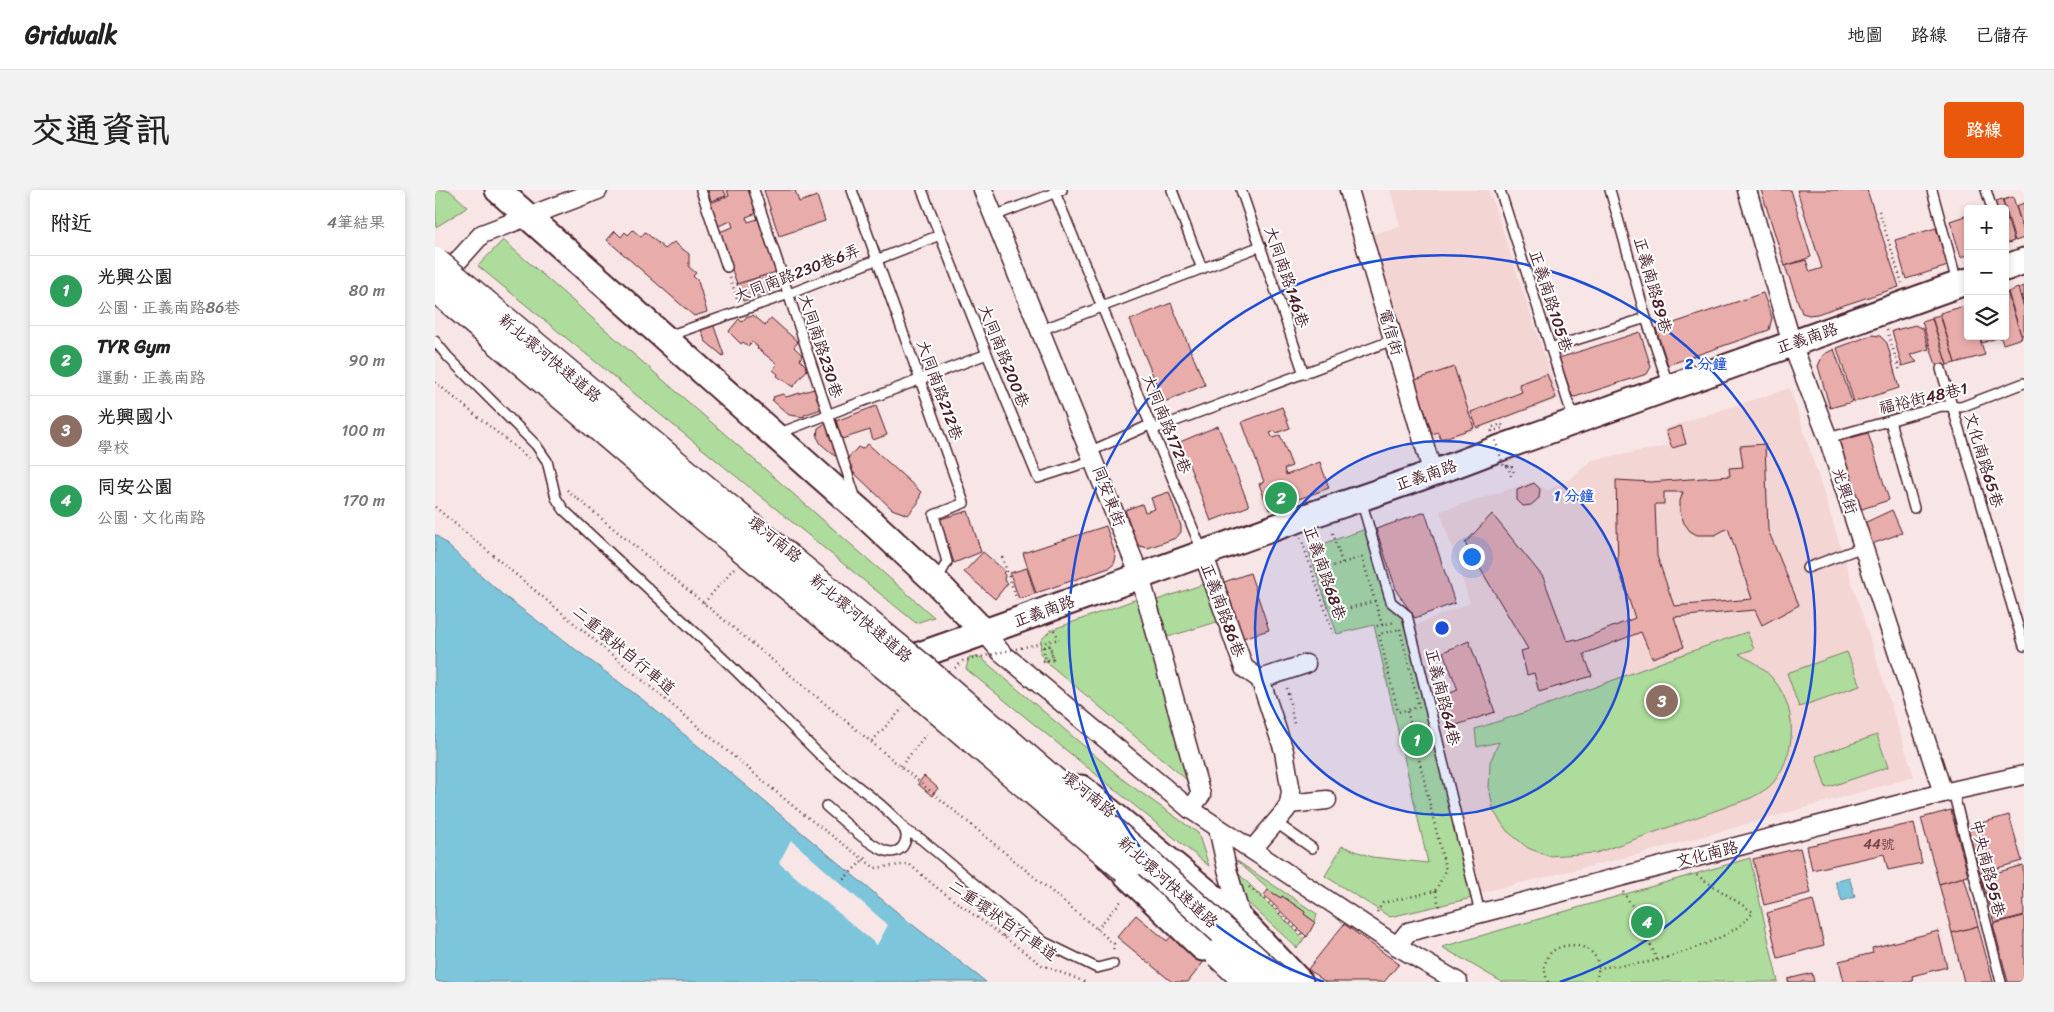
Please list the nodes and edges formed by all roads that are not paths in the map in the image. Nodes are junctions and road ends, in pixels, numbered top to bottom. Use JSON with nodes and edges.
{"nodes":[{"id":1,"x":499,"y":190,"type":"edge"},
{"id":2,"x":598,"y":190,"type":"edge"},
{"id":3,"x":701,"y":190,"type":"edge"},
{"id":4,"x":754,"y":190,"type":"edge"},
{"id":5,"x":852,"y":190,"type":"edge"},
{"id":6,"x":922,"y":190,"type":"edge"},
{"id":7,"x":983,"y":190,"type":"edge"},
{"id":8,"x":1172,"y":190,"type":"edge"},
{"id":9,"x":1241,"y":190,"type":"edge"},
{"id":10,"x":1349,"y":190,"type":"edge"},
{"id":11,"x":1500,"y":190,"type":"edge"},
{"id":12,"x":1610,"y":190,"type":"edge"},
{"id":13,"x":1747,"y":190,"type":"edge"},
{"id":14,"x":1932,"y":190,"type":"edge"},
{"id":15,"x":1986,"y":190,"type":"edge"},
{"id":16,"x":1057,"y":191,"type":"edge"},
{"id":17,"x":576,"y":194,"type":"edge"},
{"id":18,"x":1990,"y":205,"type":"edge"},
{"id":19,"x":528,"y":216,"type":"junction"},
{"id":20,"x":994,"y":216,"type":"junction"},
{"id":21,"x":940,"y":236,"type":"junction"},
{"id":22,"x":1261,"y":246,"type":"junction"},
{"id":23,"x":435,"y":247,"type":"edge"},
{"id":24,"x":878,"y":258,"type":"junction"},
{"id":25,"x":445,"y":263,"type":"edge"},
{"id":26,"x":727,"y":267,"type":"road end"},
{"id":27,"x":1202,"y":269,"type":"junction"},
{"id":28,"x":1963,"y":283,"type":"edge"},
{"id":29,"x":435,"y":287,"type":"edge"},
{"id":30,"x":789,"y":294,"type":"junction"},
{"id":31,"x":1101,"y":306,"type":"junction"},
{"id":32,"x":1646,"y":318,"type":"junction"},
{"id":33,"x":1041,"y":330,"type":"junction"},
{"id":34,"x":664,"y":337,"type":"junction"},
{"id":35,"x":1393,"y":340,"type":"junction"},
{"id":36,"x":435,"y":341,"type":"edge"},
{"id":37,"x":1792,"y":344,"type":"junction"},
{"id":38,"x":1550,"y":348,"type":"junction"},
{"id":39,"x":987,"y":354,"type":"junction"},
{"id":40,"x":1941,"y":369,"type":"dead end"},
{"id":41,"x":1304,"y":374,"type":"junction"},
{"id":42,"x":920,"y":380,"type":"junction"},
{"id":43,"x":2024,"y":383,"type":"edge"},
{"id":44,"x":1669,"y":387,"type":"junction"},
{"id":45,"x":1952,"y":407,"type":"junction"},
{"id":46,"x":828,"y":415,"type":"junction"},
{"id":47,"x":1890,"y":421,"type":"junction"},
{"id":48,"x":1574,"y":422,"type":"junction"},
{"id":49,"x":1153,"y":426,"type":"junction"},
{"id":50,"x":775,"y":435,"type":"junction"},
{"id":51,"x":1828,"y":438,"type":"junction"},
{"id":52,"x":1093,"y":456,"type":"junction"},
{"id":53,"x":1433,"y":474,"type":"junction"},
{"id":54,"x":1360,"y":498,"type":"junction"},
{"id":55,"x":1914,"y":508,"type":"dead end"},
{"id":56,"x":859,"y":511,"type":"junction"},
{"id":57,"x":1863,"y":547,"type":"junction"},
{"id":58,"x":1203,"y":553,"type":"junction"},
{"id":59,"x":1807,"y":568,"type":"dead end"},
{"id":60,"x":1140,"y":576,"type":"junction"},
{"id":61,"x":936,"y":582,"type":"junction"},
{"id":62,"x":984,"y":632,"type":"junction"},
{"id":63,"x":2024,"y":646,"type":"edge"},
{"id":64,"x":919,"y":655,"type":"junction"},
{"id":65,"x":1306,"y":664,"type":"dead end"},
{"id":66,"x":884,"y":668,"type":"junction"},
{"id":67,"x":1260,"y":679,"type":"junction"},
{"id":68,"x":2024,"y":775,"type":"edge"},
{"id":69,"x":1948,"y":792,"type":"junction"},
{"id":70,"x":1327,"y":800,"type":"dead end"},
{"id":71,"x":1289,"y":804,"type":"junction"},
{"id":72,"x":825,"y":806,"type":"dead end"},
{"id":73,"x":1191,"y":809,"type":"junction"},
{"id":74,"x":1275,"y":822,"type":"junction"},
{"id":75,"x":1219,"y":828,"type":"junction"},
{"id":76,"x":905,"y":830,"type":"junction"},
{"id":77,"x":1312,"y":848,"type":"dead end"},
{"id":78,"x":1252,"y":850,"type":"junction"},
{"id":79,"x":1480,"y":912,"type":"junction"},
{"id":80,"x":1242,"y":921,"type":"junction"},
{"id":81,"x":1191,"y":928,"type":"junction"},
{"id":82,"x":1397,"y":946,"type":"junction"},
{"id":83,"x":1113,"y":964,"type":"dead end"},
{"id":84,"x":1239,"y":982,"type":"edge"},
{"id":85,"x":1249,"y":982,"type":"edge"},
{"id":86,"x":1264,"y":982,"type":"edge"},
{"id":87,"x":1279,"y":982,"type":"edge"},
{"id":88,"x":1300,"y":982,"type":"edge"},
{"id":89,"x":1458,"y":982,"type":"edge"},
{"id":90,"x":2001,"y":982,"type":"edge"}],
"edges":[{"from":1,"to":19,"type":"street"},
{"from":2,"to":17,"type":"street"},
{"from":3,"to":26,"type":"lane"},
{"from":4,"to":30,"type":"lane","name":"大同南路230巷"},
{"from":5,"to":24,"type":"lane","name":"大同南路212巷"},
{"from":6,"to":21,"type":"lane","name":"大同南路200巷"},
{"from":7,"to":20,"type":"street","name":"同安東街"},
{"from":8,"to":27,"type":"lane"},
{"from":9,"to":22,"type":"lane","name":"大同南路146巷"},
{"from":10,"to":35,"type":"street","name":"電信街"},
{"from":11,"to":38,"type":"lane","name":"正義南路105巷"},
{"from":12,"to":32,"type":"lane","name":"正義南路89巷"},
{"from":13,"to":37,"type":"street","name":"光興街"},
{"from":14,"to":28,"type":"lane"},
{"from":15,"to":18,"type":"lane"},
{"from":16,"to":20,"type":"lane"},
{"from":16,"to":31,"type":"lane","name":"大同南路172巷"},
{"from":17,"to":19,"type":"street"},
{"from":19,"to":25,"type":"street"},
{"from":19,"to":34,"type":"street"},
{"from":20,"to":33,"type":"street","name":"同安東街"},
{"from":21,"to":24,"type":"lane","name":"大同南路230巷6弄"},
{"from":21,"to":39,"type":"lane","name":"大同南路200巷"},
{"from":22,"to":27,"type":"lane"},
{"from":22,"to":41,"type":"lane","name":"大同南路146巷"},
{"from":23,"to":25,"type":"street","name":"環河南路"},
{"from":24,"to":30,"type":"lane","name":"大同南路230巷6弄"},
{"from":24,"to":42,"type":"lane","name":"大同南路212巷"},
{"from":25,"to":29,"type":"street"},
{"from":25,"to":64,"type":"street","name":"環河南路"},
{"from":25,"to":87,"type":"highway","name":"新北環河快速道路","bridge":true},
{"from":27,"to":31,"type":"lane"},
{"from":28,"to":37,"type":"street","name":"正義南路"},
{"from":29,"to":66,"type":"street"},
{"from":29,"to":81,"type":"highway","name":"新北環河快速道路","bridge":true},
{"from":30,"to":34,"type":"lane","name":"大同南路230巷6弄"},
{"from":30,"to":46,"type":"lane","name":"大同南路230巷"},
{"from":31,"to":33,"type":"lane"},
{"from":31,"to":49,"type":"lane","name":"大同南路172巷"},
{"from":32,"to":38,"type":"lane"},
{"from":32,"to":44,"type":"lane","name":"正義南路89巷"},
{"from":33,"to":52,"type":"street","name":"同安東街"},
{"from":34,"to":50,"type":"street"},
{"from":35,"to":41,"type":"lane"},
{"from":35,"to":53,"type":"street","name":"電信街"},
{"from":36,"to":76,"type":"lane"},
{"from":37,"to":44,"type":"street","name":"正義南路"},
{"from":37,"to":51,"type":"street","name":"光興街"},
{"from":38,"to":48,"type":"lane","name":"正義南路105巷"},
{"from":39,"to":42,"type":"lane"},
{"from":39,"to":52,"type":"lane","name":"大同南路200巷"},
{"from":40,"to":45,"type":"lane","name":"文化南路65巷"},
{"from":41,"to":49,"type":"lane"},
{"from":42,"to":46,"type":"lane"},
{"from":42,"to":61,"type":"lane","name":"大同南路212巷"},
{"from":43,"to":45,"type":"lane","name":"福裕街48巷1"},
{"from":44,"to":48,"type":"street","name":"正義南路"},
{"from":45,"to":47,"type":"lane","name":"福裕街48巷1"},
{"from":45,"to":63,"type":"lane","name":"文化南路65巷"},
{"from":46,"to":50,"type":"lane"},
{"from":46,"to":56,"type":"lane","name":"大同南路230巷"},
{"from":47,"to":51,"type":"lane","name":"福裕街48巷1"},
{"from":47,"to":55,"type":"lane"},
{"from":48,"to":53,"type":"street","name":"正義南路"},
{"from":49,"to":52,"type":"lane"},
{"from":49,"to":58,"type":"lane","name":"大同南路172巷"},
{"from":50,"to":56,"type":"street"},
{"from":51,"to":57,"type":"street","name":"光興街"},
{"from":52,"to":60,"type":"street","name":"同安東街"},
{"from":53,"to":54,"type":"street","name":"正義南路"},
{"from":54,"to":58,"type":"street","name":"正義南路"},
{"from":54,"to":79,"type":"lane","name":"正義南路64巷"},
{"from":56,"to":61,"type":"street"},
{"from":57,"to":59,"type":"lane"},
{"from":57,"to":69,"type":"street","name":"光興街"},
{"from":58,"to":60,"type":"street","name":"正義南路"},
{"from":58,"to":67,"type":"street","name":"正義南路86巷"},
{"from":60,"to":62,"type":"street","name":"正義南路"},
{"from":60,"to":73,"type":"street","name":"同安東街"},
{"from":61,"to":62,"type":"street"},
{"from":62,"to":64,"type":"street","name":"正義南路"},
{"from":62,"to":73,"type":"street"},
{"from":64,"to":66,"type":"street","name":"正義南路"},
{"from":64,"to":80,"type":"street","name":"環河南路"},
{"from":65,"to":67,"type":"street"},
{"from":66,"to":84,"type":"street"},
{"from":67,"to":71,"type":"street","name":"正義南路86巷"},
{"from":68,"to":69,"type":"street","name":"文化南路"},
{"from":69,"to":79,"type":"street","name":"文化南路"},
{"from":69,"to":90,"type":"lane","name":"中央南路95巷"},
{"from":70,"to":71,"type":"street"},
{"from":71,"to":74,"type":"street"},
{"from":72,"to":76,"type":"lane"},
{"from":73,"to":75,"type":"street"},
{"from":74,"to":77,"type":"lane"},
{"from":74,"to":78,"type":"street"},
{"from":75,"to":78,"type":"street"},
{"from":75,"to":80,"type":"street"},
{"from":76,"to":83,"type":"lane"},
{"from":78,"to":82,"type":"street"},
{"from":79,"to":82,"type":"street","name":"文化南路"},
{"from":80,"to":88,"type":"street","name":"環河南路"},
{"from":81,"to":85,"type":"highway","name":"新北環河快速道路","bridge":true},
{"from":81,"to":86,"type":"highway"},
{"from":82,"to":89,"type":"street"}]}
